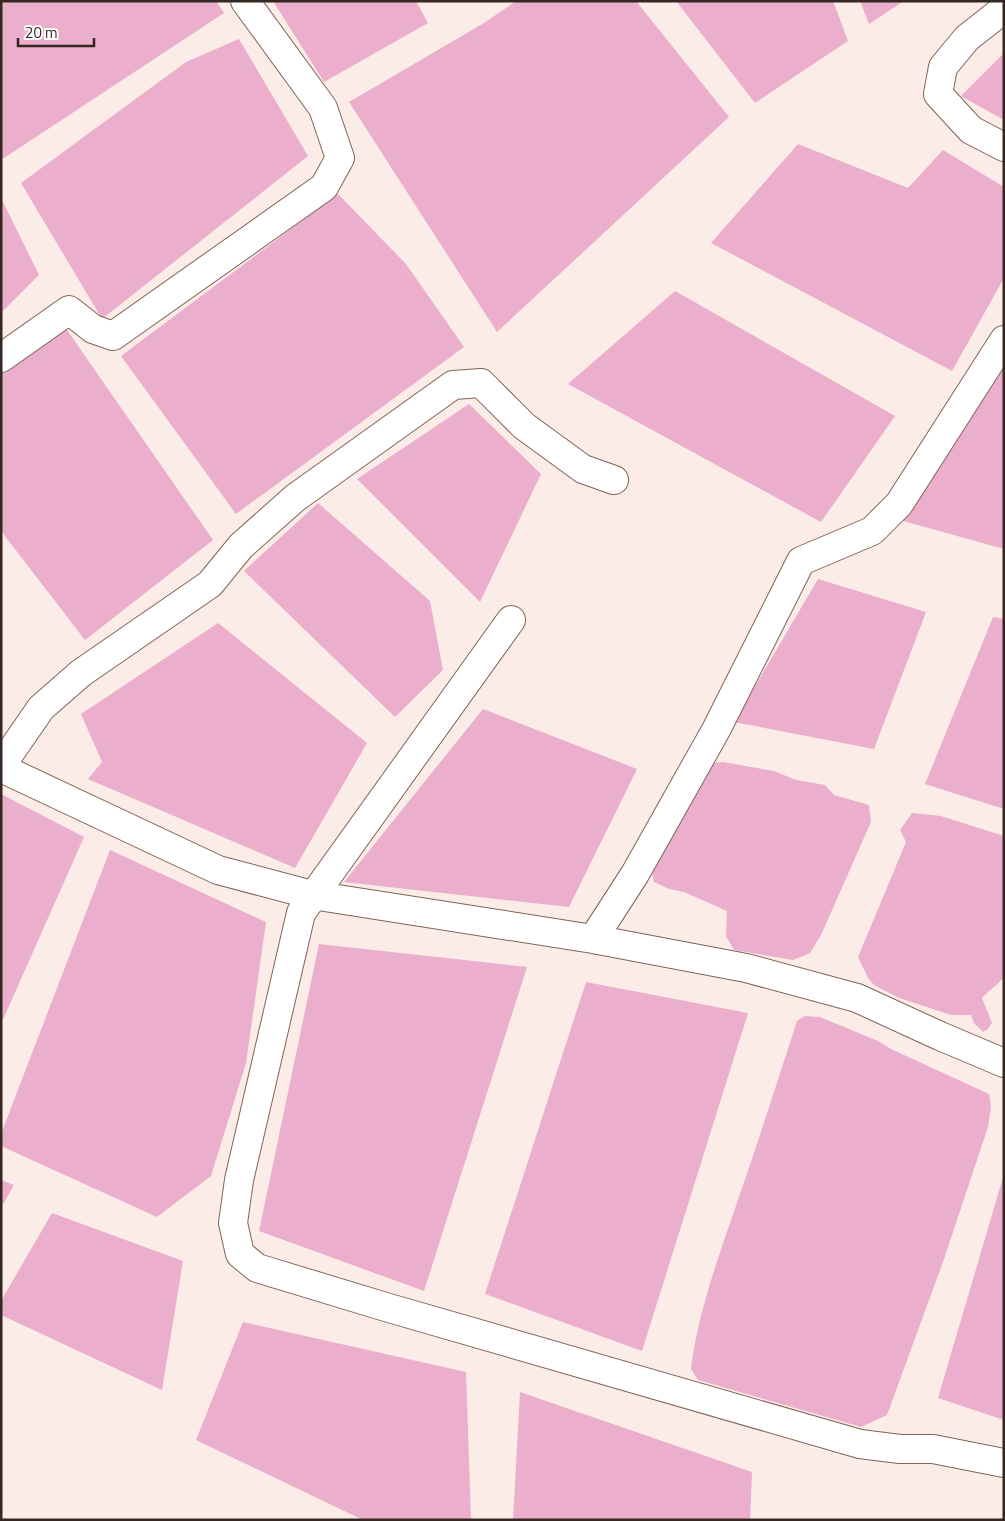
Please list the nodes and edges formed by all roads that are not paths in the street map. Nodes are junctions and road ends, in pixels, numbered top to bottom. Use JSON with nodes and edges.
{"nodes":[{"id":1,"x":245,"y":1,"type":"edge"},
{"id":2,"x":1004,"y":9,"type":"edge"},
{"id":3,"x":1004,"y":147,"type":"edge"},
{"id":4,"x":1004,"y":340,"type":"edge"},
{"id":5,"x":1,"y":358,"type":"edge"},
{"id":6,"x":614,"y":480,"type":"dead end"},
{"id":7,"x":511,"y":620,"type":"dead end"},
{"id":8,"x":1,"y":767,"type":"edge"},
{"id":9,"x":312,"y":895,"type":"junction"},
{"id":10,"x":593,"y":939,"type":"junction"},
{"id":11,"x":1004,"y":1063,"type":"edge"},
{"id":12,"x":1004,"y":1462,"type":"edge"}],
"edges":[{"from":1,"to":5,"type":"lane"},
{"from":2,"to":3,"type":"lane"},
{"from":4,"to":10,"type":"lane"},
{"from":6,"to":8,"type":"lane"},
{"from":7,"to":9,"type":"lane"},
{"from":8,"to":9,"type":"lane"},
{"from":9,"to":10,"type":"lane"},
{"from":9,"to":12,"type":"lane"},
{"from":10,"to":11,"type":"lane"}]}
